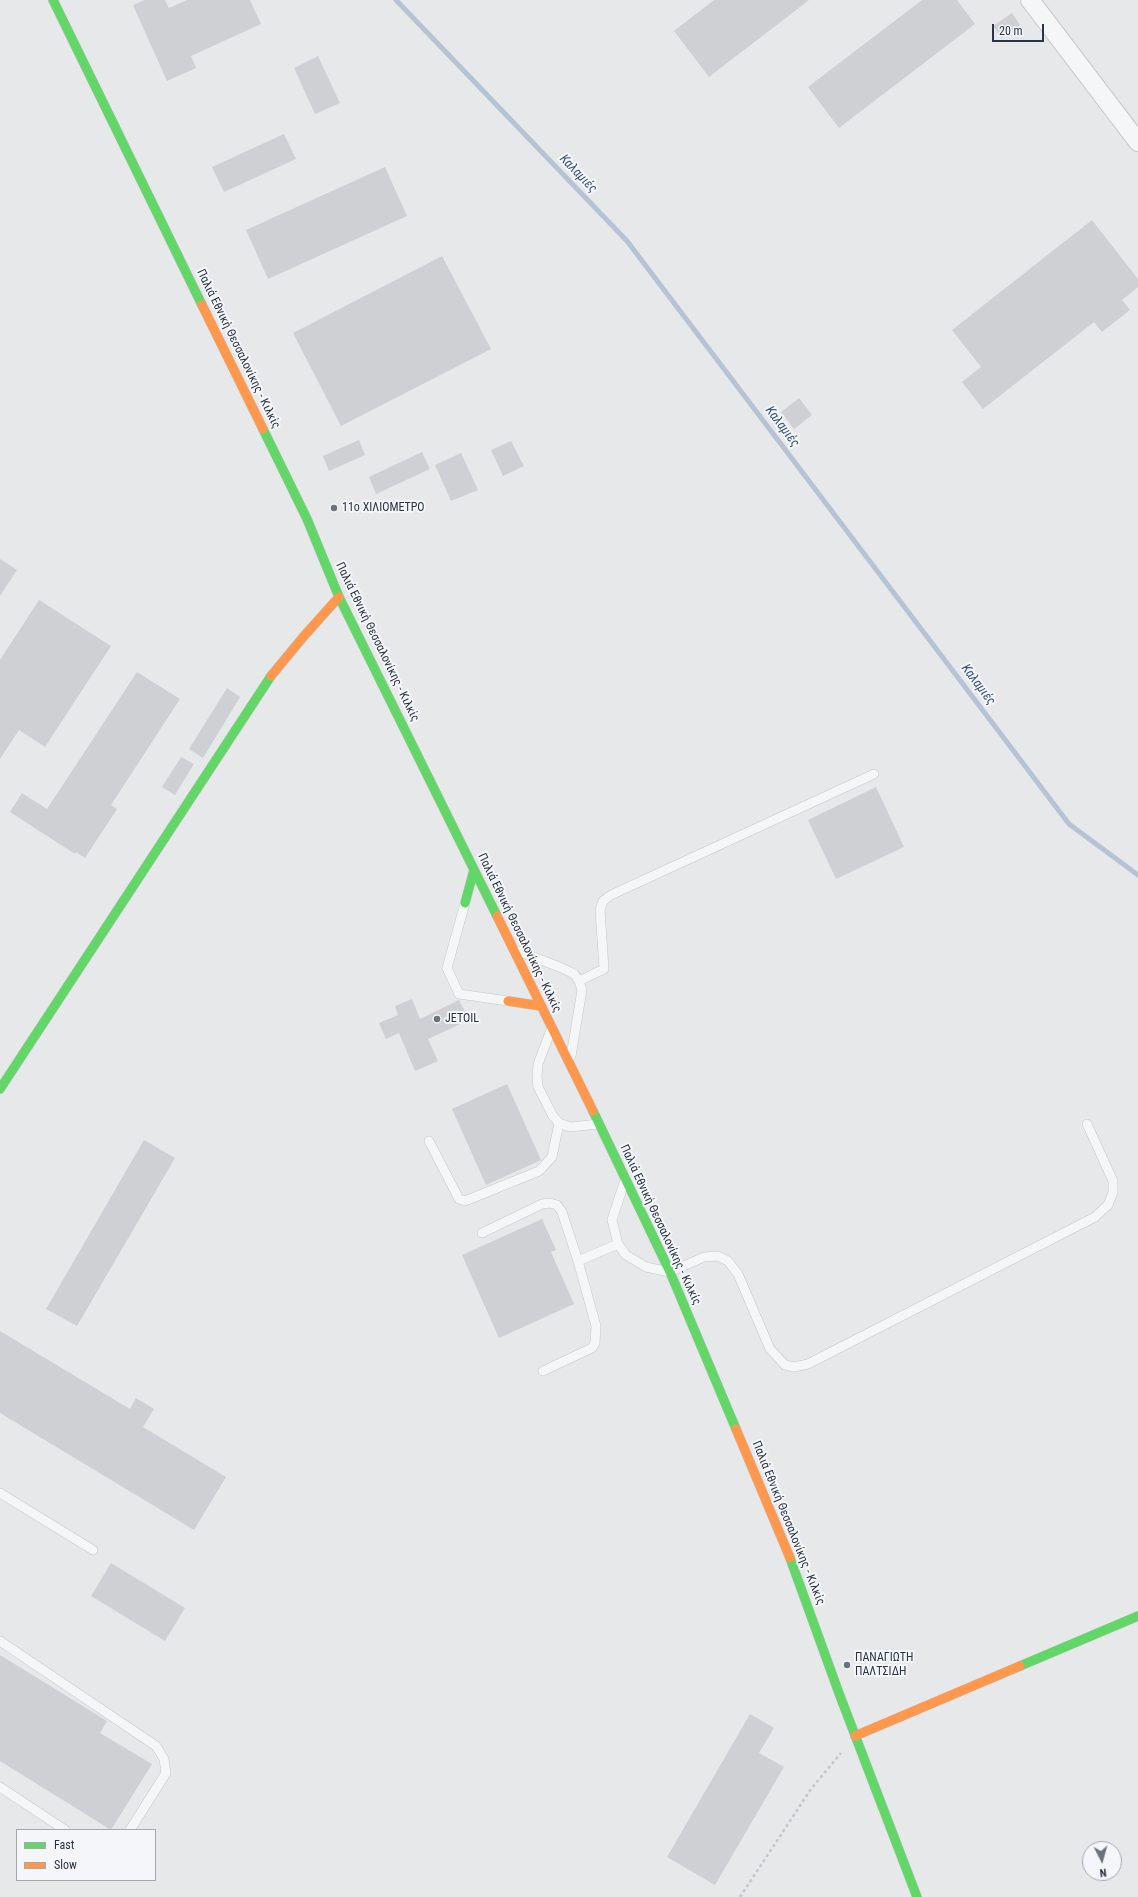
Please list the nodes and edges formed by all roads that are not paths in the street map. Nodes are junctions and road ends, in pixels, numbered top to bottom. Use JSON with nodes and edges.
{"nodes":[{"id":1,"x":53,"y":0,"type":"edge"},
{"id":2,"x":1030,"y":0,"type":"edge"},
{"id":3,"x":1138,"y":142,"type":"edge"},
{"id":4,"x":340,"y":597,"type":"junction"},
{"id":5,"x":874,"y":774,"type":"dead end"},
{"id":6,"x":474,"y":870,"type":"junction"},
{"id":7,"x":465,"y":904,"type":"joint"},
{"id":8,"x":513,"y":949,"type":"junction"},
{"id":9,"x":579,"y":981,"type":"junction"},
{"id":10,"x":508,"y":1001,"type":"joint"},
{"id":11,"x":542,"y":1006,"type":"junction"},
{"id":12,"x":552,"y":1027,"type":"junction"},
{"id":13,"x":570,"y":1063,"type":"junction"},
{"id":14,"x":0,"y":1088,"type":"edge"},
{"id":15,"x":559,"y":1123,"type":"junction"},
{"id":16,"x":599,"y":1124,"type":"junction"},
{"id":17,"x":1087,"y":1124,"type":"dead end"},
{"id":18,"x":429,"y":1142,"type":"dead end"},
{"id":19,"x":626,"y":1179,"type":"junction"},
{"id":20,"x":482,"y":1233,"type":"dead end"},
{"id":21,"x":618,"y":1244,"type":"junction"},
{"id":22,"x":578,"y":1261,"type":"junction"},
{"id":23,"x":670,"y":1272,"type":"junction"},
{"id":24,"x":543,"y":1371,"type":"dead end"},
{"id":25,"x":0,"y":1493,"type":"edge"},
{"id":26,"x":93,"y":1550,"type":"dead end"},
{"id":27,"x":1138,"y":1616,"type":"edge"},
{"id":28,"x":0,"y":1641,"type":"edge"},
{"id":29,"x":855,"y":1736,"type":"junction"},
{"id":30,"x":0,"y":1787,"type":"edge"},
{"id":31,"x":64,"y":1829,"type":"edge"},
{"id":32,"x":131,"y":1829,"type":"edge"},
{"id":33,"x":917,"y":1897,"type":"edge"}],
"edges":[{"from":1,"to":4,"type":"main road","name":"Παλιά Εθνική Θεσσαλονίκης - Κιλκίς"},
{"from":2,"to":3,"type":"street"},
{"from":4,"to":6,"type":"main road","name":"Παλιά Εθνική Θεσσαλονίκης - Κιλκίς"},
{"from":4,"to":14,"type":"main road"},
{"from":5,"to":9,"type":"lane"},
{"from":6,"to":7,"type":"main road"},
{"from":6,"to":8,"type":"main road","name":"Παλιά Εθνική Θεσσαλονίκης - Κιλκίς"},
{"from":7,"to":10,"type":"lane"},
{"from":8,"to":9,"type":"lane"},
{"from":8,"to":11,"type":"main road","name":"Παλιά Εθνική Θεσσαλονίκης - Κιλκίς"},
{"from":9,"to":13,"type":"lane"},
{"from":10,"to":11,"type":"main road"},
{"from":11,"to":12,"type":"main road","name":"Παλιά Εθνική Θεσσαλονίκης - Κιλκίς"},
{"from":12,"to":13,"type":"main road","name":"Παλιά Εθνική Θεσσαλονίκης - Κιλκίς"},
{"from":12,"to":15,"type":"lane"},
{"from":13,"to":16,"type":"main road","name":"Παλιά Εθνική Θεσσαλονίκης - Κιλκίς"},
{"from":15,"to":16,"type":"lane"},
{"from":15,"to":18,"type":"lane"},
{"from":16,"to":19,"type":"main road","name":"Παλιά Εθνική Θεσσαλονίκης - Κιλκίς"},
{"from":17,"to":23,"type":"lane"},
{"from":19,"to":21,"type":"lane"},
{"from":19,"to":23,"type":"main road","name":"Παλιά Εθνική Θεσσαλονίκης - Κιλκίς"},
{"from":20,"to":22,"type":"lane"},
{"from":21,"to":22,"type":"lane"},
{"from":21,"to":23,"type":"lane"},
{"from":22,"to":24,"type":"lane"},
{"from":23,"to":29,"type":"main road","name":"Παλιά Εθνική Θεσσαλονίκης - Κιλκίς"},
{"from":25,"to":26,"type":"lane"},
{"from":27,"to":29,"type":"main road"},
{"from":28,"to":32,"type":"lane"},
{"from":29,"to":33,"type":"main road","name":"Παλιά Εθνική Θεσσαλονίκης - Κιλκίς"},
{"from":30,"to":31,"type":"lane"}]}
